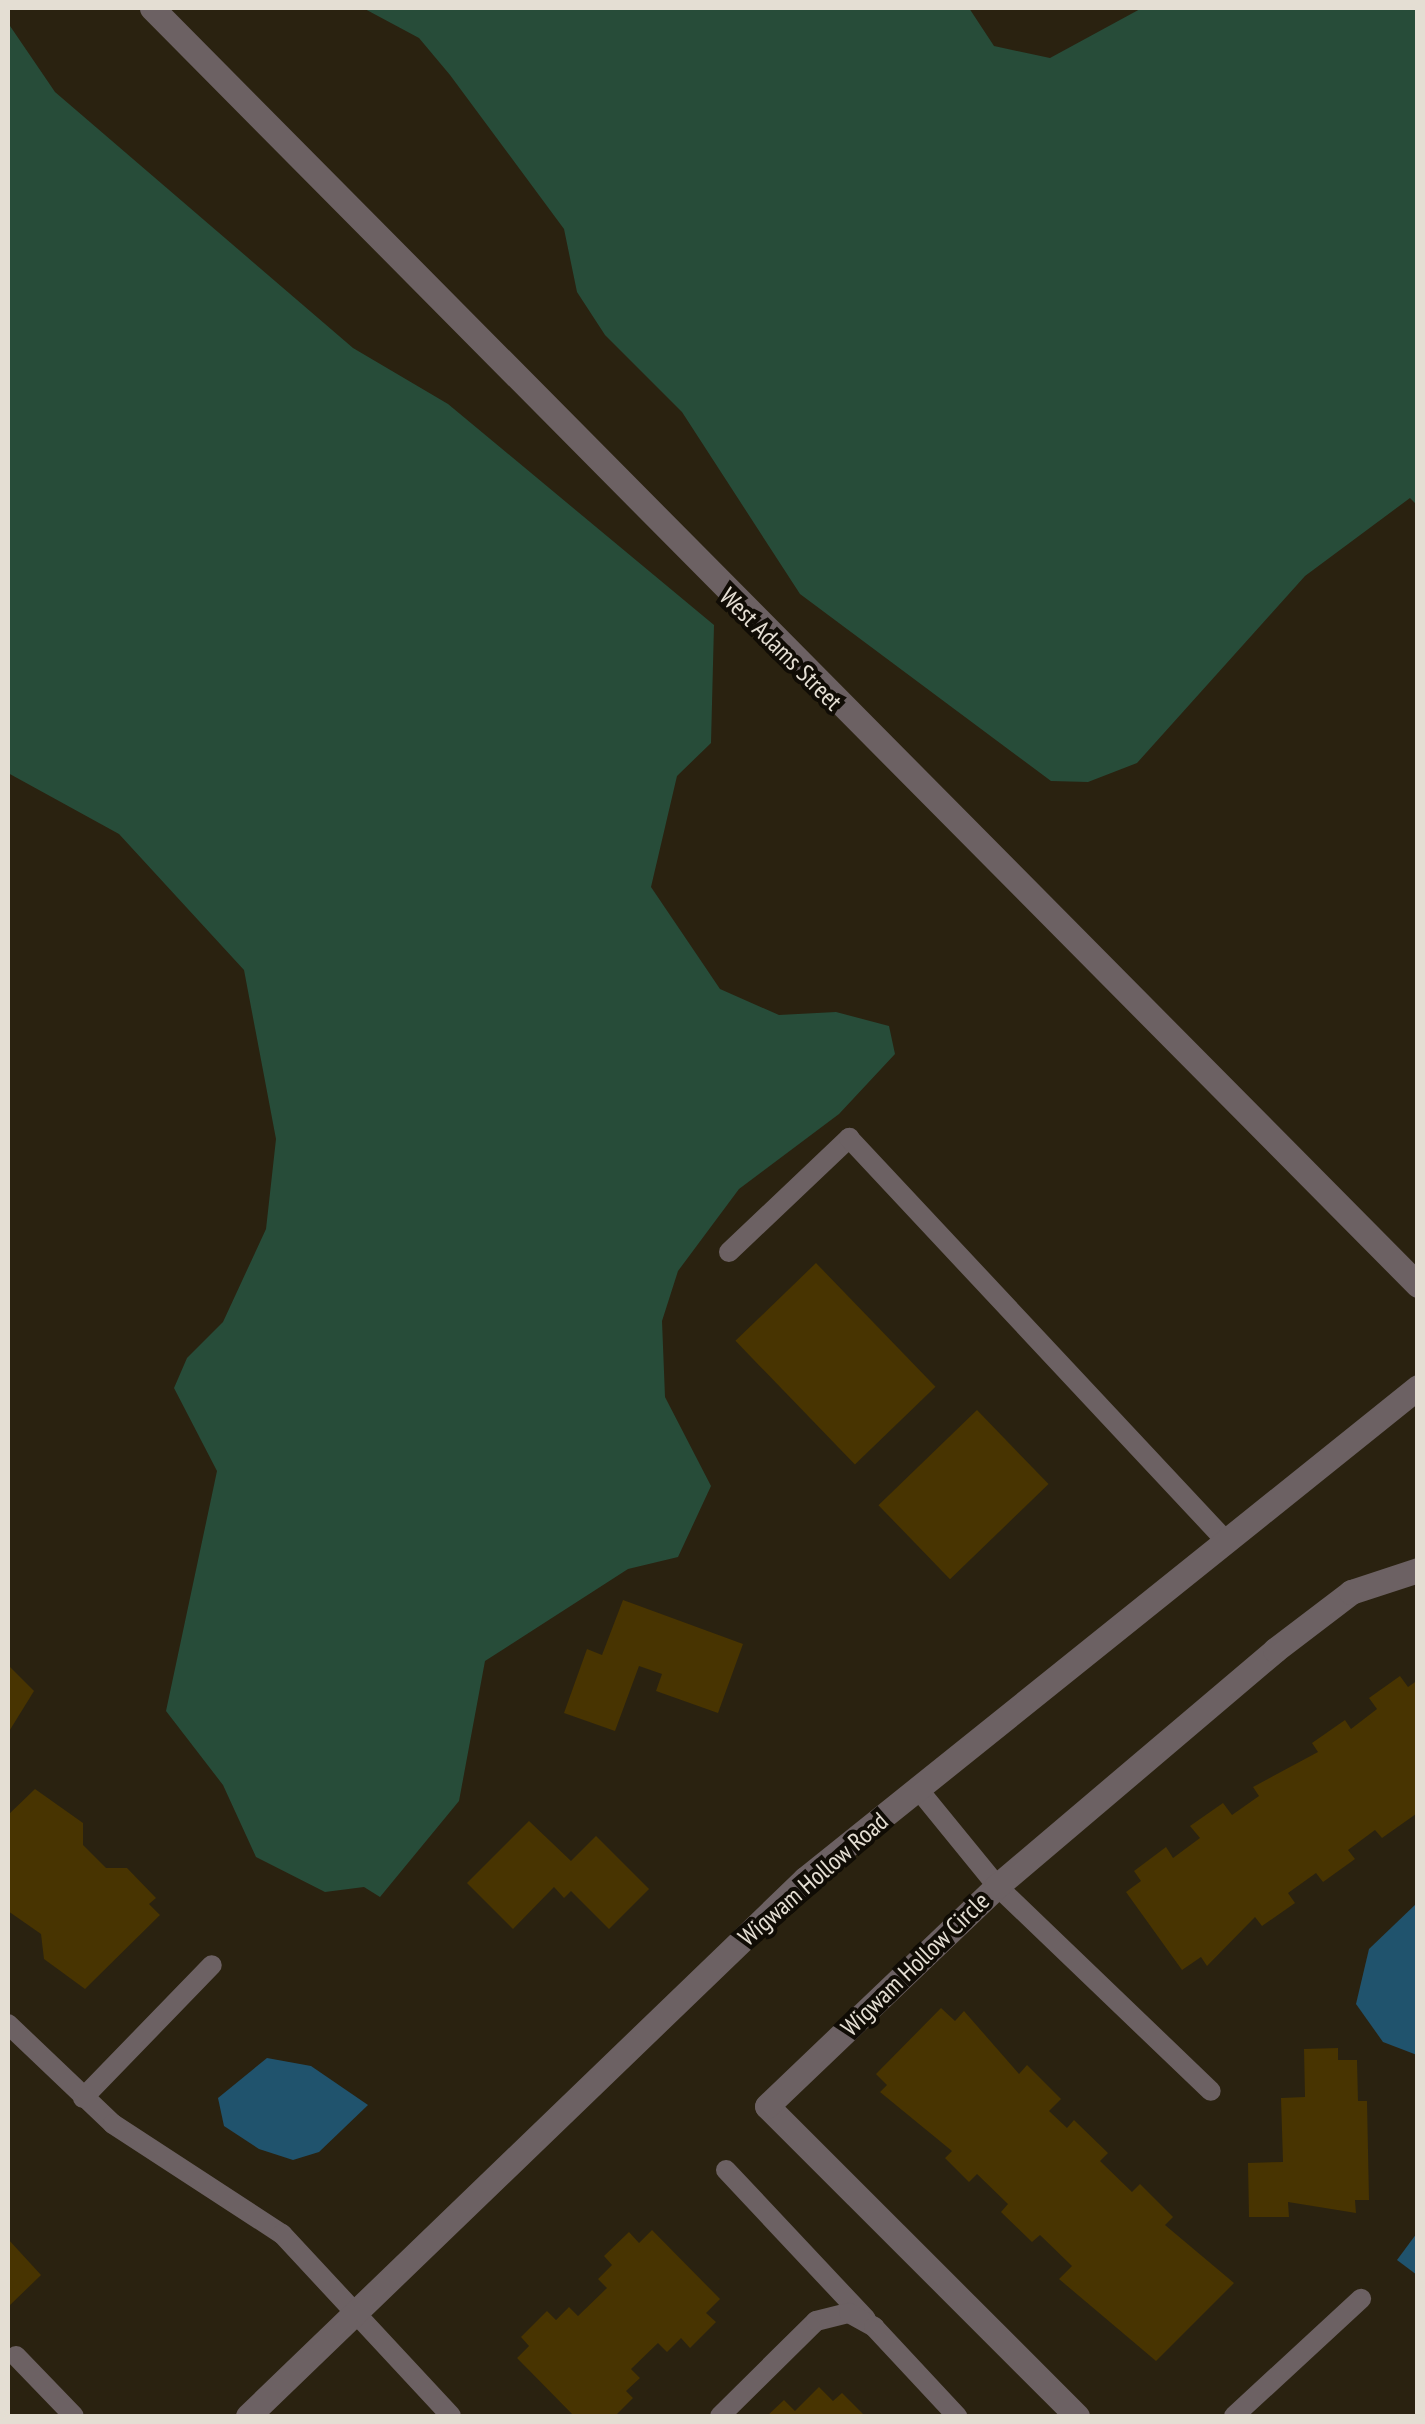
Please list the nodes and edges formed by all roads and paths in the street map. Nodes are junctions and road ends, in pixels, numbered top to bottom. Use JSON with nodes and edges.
{"nodes":[{"id":1,"x":152,"y":8,"type":"edge"},
{"id":2,"x":729,"y":1252,"type":"dead end"},
{"id":3,"x":1418,"y":1285,"type":"edge"},
{"id":4,"x":1418,"y":1387,"type":"edge"},
{"id":5,"x":1226,"y":1542,"type":"junction"},
{"id":6,"x":1418,"y":1570,"type":"edge"},
{"id":7,"x":918,"y":1788,"type":"junction"},
{"id":8,"x":998,"y":1886,"type":"junction"},
{"id":9,"x":212,"y":1965,"type":"dead end"},
{"id":10,"x":8,"y":2024,"type":"edge"},
{"id":11,"x":1211,"y":2091,"type":"dead end"},
{"id":12,"x":83,"y":2098,"type":"junction"},
{"id":13,"x":726,"y":2170,"type":"dead end"},
{"id":14,"x":1362,"y":2299,"type":"dead end"},
{"id":15,"x":358,"y":2310,"type":"junction"},
{"id":16,"x":874,"y":2327,"type":"junction"},
{"id":17,"x":16,"y":2356,"type":"dead end"},
{"id":18,"x":74,"y":2416,"type":"edge"},
{"id":19,"x":248,"y":2416,"type":"edge"},
{"id":20,"x":450,"y":2416,"type":"edge"},
{"id":21,"x":720,"y":2416,"type":"edge"},
{"id":22,"x":957,"y":2416,"type":"edge"},
{"id":23,"x":1077,"y":2416,"type":"edge"},
{"id":24,"x":1234,"y":2416,"type":"edge"}],
"edges":[{"from":1,"to":3,"type":"street","name":"West Adams Street"},
{"from":2,"to":5,"type":"lane"},
{"from":4,"to":5,"type":"street","name":"Wigwam Hollow Road"},
{"from":5,"to":7,"type":"street","name":"Wigwam Hollow Road"},
{"from":6,"to":8,"type":"street","name":"Wigwam Hollow Circle"},
{"from":7,"to":8,"type":"lane"},
{"from":7,"to":15,"type":"street","name":"Wigwam Hollow Road"},
{"from":8,"to":11,"type":"lane"},
{"from":8,"to":23,"type":"street","name":"Wigwam Hollow Circle"},
{"from":9,"to":12,"type":"lane"},
{"from":10,"to":12,"type":"lane"},
{"from":12,"to":15,"type":"lane"},
{"from":13,"to":16,"type":"lane"},
{"from":14,"to":24,"type":"lane"},
{"from":15,"to":19,"type":"street","name":"Wigwam Hollow Road"},
{"from":15,"to":20,"type":"lane"},
{"from":16,"to":21,"type":"lane"},
{"from":16,"to":22,"type":"lane"},
{"from":17,"to":18,"type":"lane"}]}
